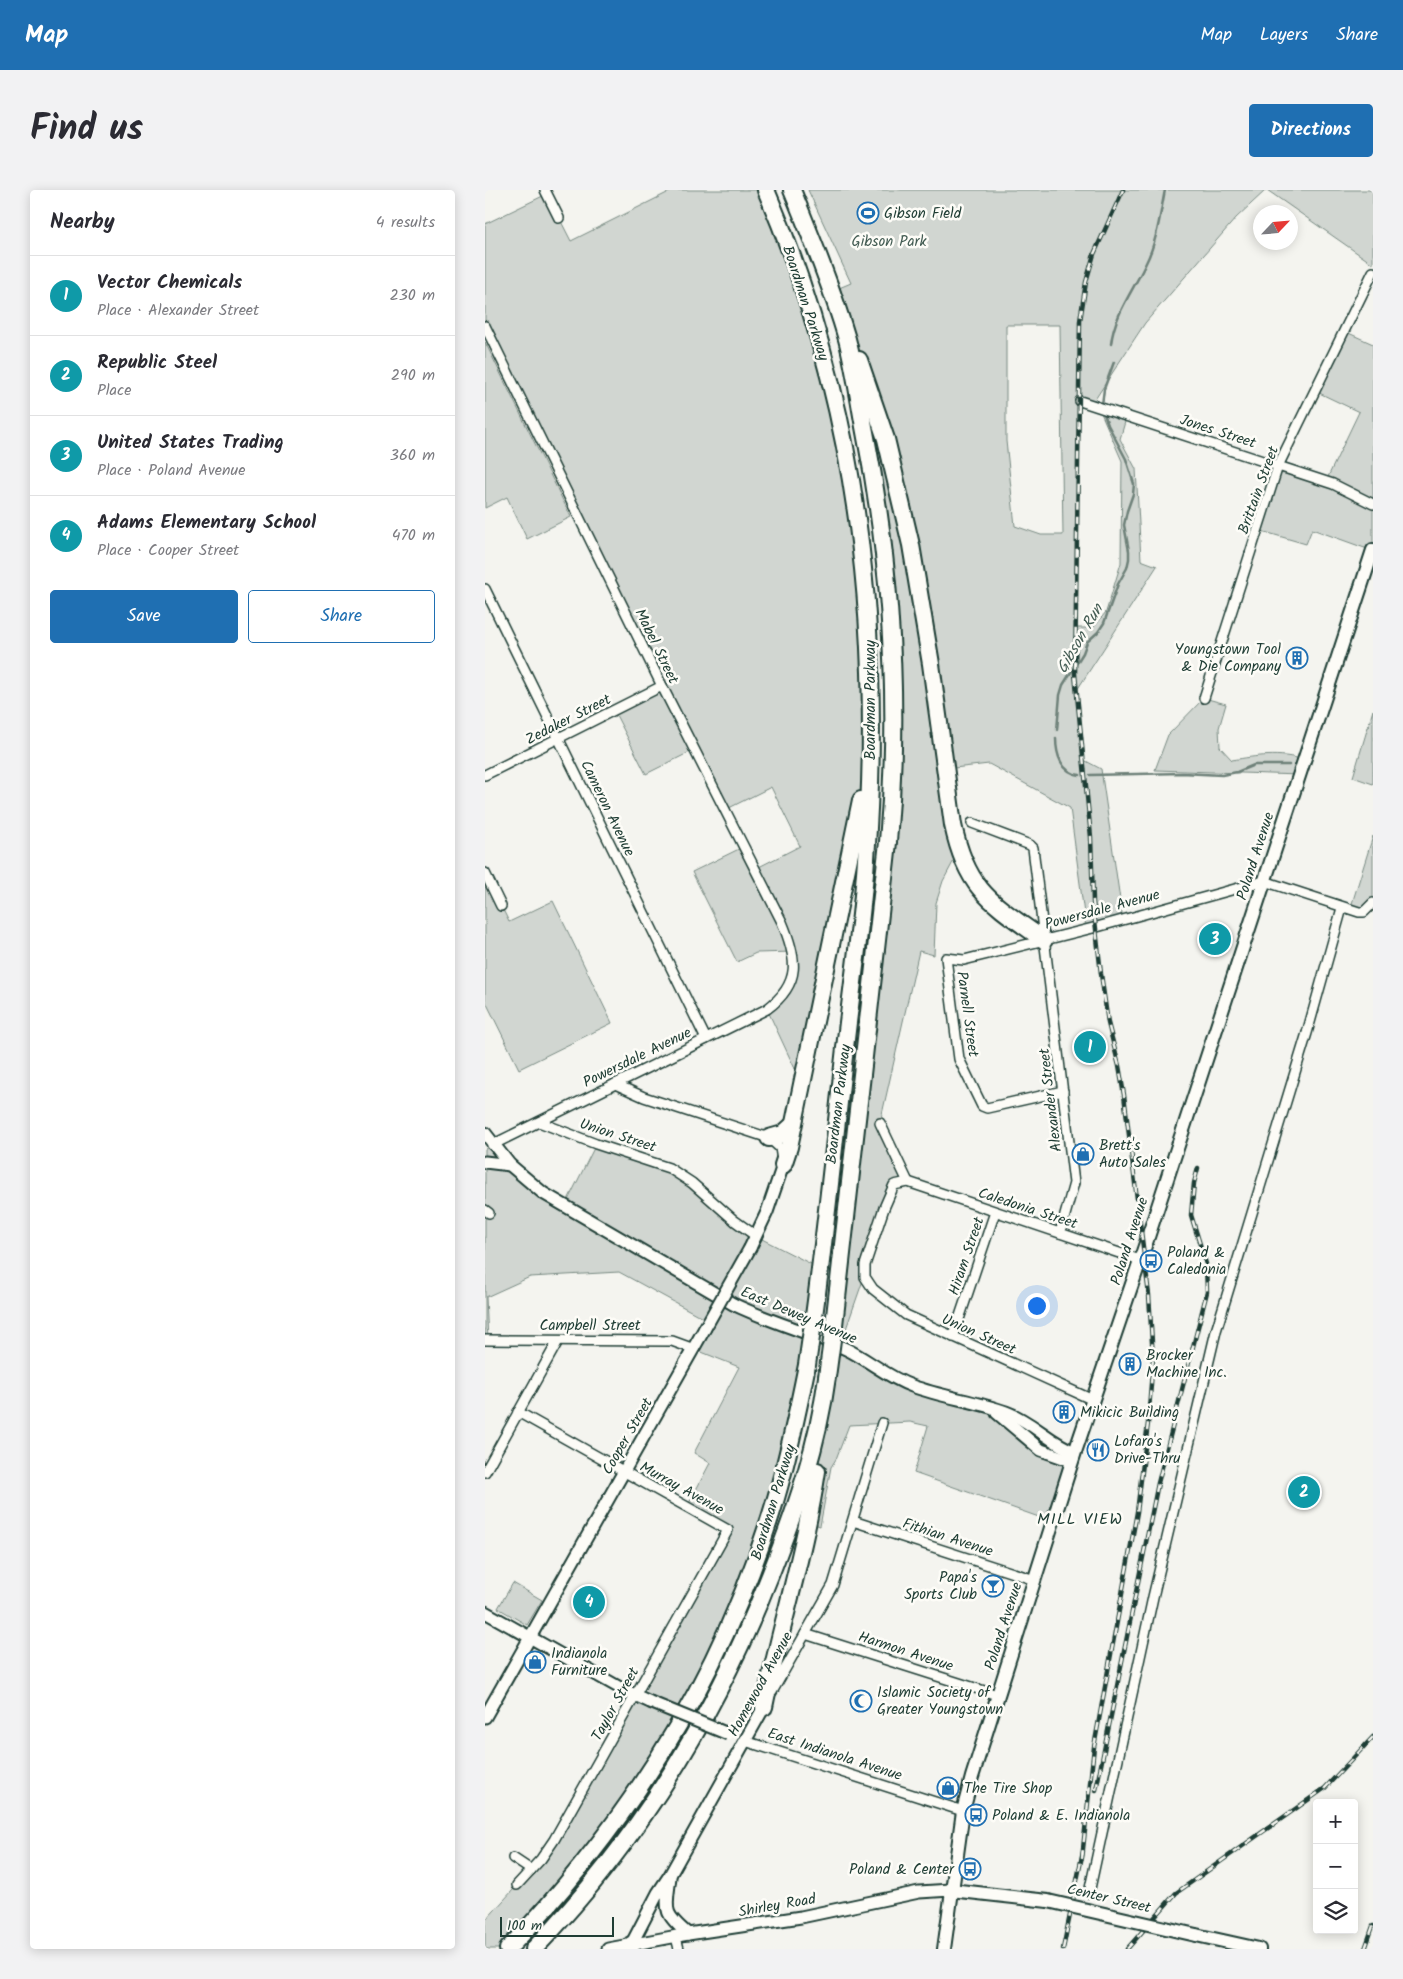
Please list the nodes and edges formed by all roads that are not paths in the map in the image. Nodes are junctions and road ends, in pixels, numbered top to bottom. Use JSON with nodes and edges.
{"nodes":[{"id":1,"x":545,"y":190,"type":"edge"},
{"id":2,"x":766,"y":190,"type":"edge"},
{"id":3,"x":792,"y":190,"type":"edge"},
{"id":4,"x":559,"y":218,"type":"dead end"},
{"id":5,"x":1373,"y":272,"type":"edge"},
{"id":6,"x":828,"y":282,"type":"junction"},
{"id":7,"x":485,"y":326,"type":"edge"},
{"id":8,"x":1080,"y":401,"type":"dead end"},
{"id":9,"x":1279,"y":466,"type":"junction"},
{"id":10,"x":1373,"y":504,"type":"edge"},
{"id":11,"x":1373,"y":550,"type":"edge"},
{"id":12,"x":485,"y":589,"type":"edge"},
{"id":13,"x":662,"y":686,"type":"junction"},
{"id":14,"x":1203,"y":698,"type":"dead end"},
{"id":15,"x":871,"y":736,"type":"junction"},
{"id":16,"x":559,"y":739,"type":"junction"},
{"id":17,"x":485,"y":775,"type":"edge"},
{"id":18,"x":972,"y":823,"type":"dead end"},
{"id":19,"x":485,"y":873,"type":"edge"},
{"id":20,"x":1264,"y":881,"type":"junction"},
{"id":21,"x":1373,"y":903,"type":"edge"},
{"id":22,"x":501,"y":906,"type":"dead end"},
{"id":23,"x":1342,"y":908,"type":"junction"},
{"id":24,"x":1044,"y":940,"type":"junction"},
{"id":25,"x":946,"y":958,"type":"joint"},
{"id":26,"x":791,"y":979,"type":"joint"},
{"id":27,"x":706,"y":1039,"type":"junction"},
{"id":28,"x":615,"y":1084,"type":"junction"},
{"id":29,"x":1063,"y":1091,"type":"junction"},
{"id":30,"x":539,"y":1122,"type":"junction"},
{"id":31,"x":880,"y":1123,"type":"dead end"},
{"id":32,"x":793,"y":1125,"type":"junction"},
{"id":33,"x":485,"y":1133,"type":"edge"},
{"id":34,"x":769,"y":1138,"type":"junction"},
{"id":35,"x":489,"y":1147,"type":"edge"},
{"id":36,"x":485,"y":1162,"type":"edge"},
{"id":37,"x":510,"y":1165,"type":"junction"},
{"id":38,"x":783,"y":1165,"type":"junction"},
{"id":39,"x":908,"y":1182,"type":"junction"},
{"id":40,"x":995,"y":1212,"type":"junction"},
{"id":41,"x":1059,"y":1233,"type":"junction"},
{"id":42,"x":756,"y":1236,"type":"junction"},
{"id":43,"x":1140,"y":1260,"type":"junction"},
{"id":44,"x":953,"y":1337,"type":"junction"},
{"id":45,"x":485,"y":1340,"type":"edge"},
{"id":46,"x":558,"y":1341,"type":"junction"},
{"id":47,"x":694,"y":1348,"type":"junction"},
{"id":48,"x":826,"y":1384,"type":"junction"},
{"id":49,"x":1093,"y":1400,"type":"junction"},
{"id":50,"x":990,"y":1408,"type":"junction"},
{"id":51,"x":518,"y":1412,"type":"junction"},
{"id":52,"x":883,"y":1423,"type":"dead end"},
{"id":53,"x":1073,"y":1457,"type":"junction"},
{"id":54,"x":485,"y":1472,"type":"edge"},
{"id":55,"x":624,"y":1472,"type":"junction"},
{"id":56,"x":853,"y":1521,"type":"junction"},
{"id":57,"x":728,"y":1530,"type":"joint"},
{"id":58,"x":1035,"y":1580,"type":"junction"},
{"id":59,"x":485,"y":1612,"type":"edge"},
{"id":60,"x":805,"y":1634,"type":"junction"},
{"id":61,"x":530,"y":1638,"type":"junction"},
{"id":62,"x":997,"y":1695,"type":"junction"},
{"id":63,"x":636,"y":1696,"type":"junction"},
{"id":64,"x":764,"y":1707,"type":"junction"},
{"id":65,"x":485,"y":1717,"type":"edge"},
{"id":66,"x":745,"y":1741,"type":"junction"},
{"id":67,"x":963,"y":1811,"type":"junction"},
{"id":68,"x":513,"y":1858,"type":"dead end"},
{"id":69,"x":531,"y":1870,"type":"junction"},
{"id":70,"x":670,"y":1875,"type":"junction"},
{"id":71,"x":517,"y":1886,"type":"dead end"},
{"id":72,"x":951,"y":1890,"type":"junction"},
{"id":73,"x":1089,"y":1893,"type":"dead end"},
{"id":74,"x":682,"y":1935,"type":"junction"},
{"id":75,"x":631,"y":1947,"type":"edge"},
{"id":76,"x":508,"y":1949,"type":"edge"},
{"id":77,"x":534,"y":1949,"type":"edge"},
{"id":78,"x":608,"y":1949,"type":"edge"},
{"id":79,"x":679,"y":1949,"type":"edge"},
{"id":80,"x":943,"y":1949,"type":"edge"},
{"id":81,"x":1259,"y":1949,"type":"edge"}],
"edges":[{"from":1,"to":4,"type":"street"},
{"from":2,"to":15,"type":"highway","name":"Boardman Parkway"},
{"from":3,"to":6,"type":"highway","name":"Boardman Parkway"},
{"from":5,"to":9,"type":"street","name":"Brittain Street"},
{"from":6,"to":24,"type":"highway"},
{"from":6,"to":48,"type":"highway","name":"Boardman Parkway","bridge":true},
{"from":7,"to":13,"type":"street","name":"Mabel Street"},
{"from":8,"to":9,"type":"street","name":"Jones Street"},
{"from":9,"to":10,"type":"street","name":"Jones Street"},
{"from":9,"to":14,"type":"street","name":"Brittain Street"},
{"from":11,"to":20,"type":"main road","name":"Poland Avenue"},
{"from":12,"to":16,"type":"street","name":"Cameron Avenue"},
{"from":13,"to":16,"type":"street","name":"Zedaker Street"},
{"from":13,"to":26,"type":"street","name":"Mabel Street"},
{"from":15,"to":32,"type":"highway"},
{"from":15,"to":76,"type":"highway","name":"Boardman Parkway","bridge":true},
{"from":16,"to":17,"type":"street","name":"Zedaker Street"},
{"from":16,"to":27,"type":"street","name":"Cameron Avenue"},
{"from":18,"to":24,"type":"street","name":"Alexander Street"},
{"from":19,"to":22,"type":"street"},
{"from":20,"to":23,"type":"street"},
{"from":20,"to":24,"type":"street","name":"Powersdale Avenue"},
{"from":20,"to":43,"type":"main road","name":"Poland Avenue"},
{"from":21,"to":23,"type":"street"},
{"from":23,"to":73,"type":"street"},
{"from":24,"to":25,"type":"street","name":"Powersdale Avenue"},
{"from":24,"to":29,"type":"street","name":"Alexander Street"},
{"from":25,"to":29,"type":"street","name":"Parnell Street"},
{"from":26,"to":27,"type":"street","name":"Powersdale Avenue"},
{"from":27,"to":28,"type":"street","name":"Powersdale Avenue"},
{"from":28,"to":30,"type":"street","name":"Powersdale Avenue"},
{"from":28,"to":34,"type":"street"},
{"from":29,"to":41,"type":"street","name":"Alexander Street"},
{"from":30,"to":35,"type":"street","name":"Powersdale Avenue"},
{"from":30,"to":42,"type":"street","name":"Union Street"},
{"from":31,"to":39,"type":"street"},
{"from":32,"to":34,"type":"highway"},
{"from":32,"to":38,"type":"highway"},
{"from":33,"to":35,"type":"street","name":"East Dewey Avenue"},
{"from":34,"to":38,"type":"street"},
{"from":35,"to":37,"type":"street","name":"East Dewey Avenue"},
{"from":36,"to":37,"type":"street"},
{"from":37,"to":50,"type":"street","name":"East Dewey Avenue"},
{"from":38,"to":42,"type":"street","name":"Cooper Street"},
{"from":39,"to":40,"type":"street","name":"Caledonia Street"},
{"from":39,"to":44,"type":"street","name":"Union Street"},
{"from":40,"to":41,"type":"street","name":"Caledonia Street"},
{"from":40,"to":44,"type":"street","name":"Hiram Street"},
{"from":41,"to":43,"type":"street","name":"Caledonia Street"},
{"from":42,"to":47,"type":"street","name":"Cooper Street","bridge":true},
{"from":43,"to":49,"type":"main road","name":"Poland Avenue"},
{"from":44,"to":49,"type":"street","name":"Union Street"},
{"from":45,"to":46,"type":"street","name":"Campbell Street"},
{"from":46,"to":47,"type":"street","name":"Campbell Street"},
{"from":46,"to":51,"type":"street"},
{"from":47,"to":55,"type":"street","name":"Cooper Street"},
{"from":48,"to":64,"type":"highway"},
{"from":48,"to":77,"type":"highway","name":"Boardman Parkway"},
{"from":49,"to":53,"type":"main road","name":"Poland Avenue"},
{"from":50,"to":53,"type":"street","name":"East Dewey Avenue"},
{"from":50,"to":53,"type":"street"},
{"from":51,"to":54,"type":"street"},
{"from":51,"to":55,"type":"street","name":"Murray Avenue"},
{"from":52,"to":56,"type":"street","name":"Homewood Avenue"},
{"from":53,"to":58,"type":"main road","name":"Poland Avenue"},
{"from":55,"to":57,"type":"street","name":"Murray Avenue"},
{"from":55,"to":61,"type":"street","name":"Cooper Street"},
{"from":56,"to":58,"type":"street","name":"Fithian Avenue"},
{"from":56,"to":60,"type":"street","name":"Homewood Avenue"},
{"from":57,"to":63,"type":"street","name":"Taylor Street"},
{"from":58,"to":62,"type":"main road","name":"Poland Avenue"},
{"from":59,"to":61,"type":"street","name":"East Indianola Avenue"},
{"from":60,"to":62,"type":"street","name":"Harmon Avenue"},
{"from":60,"to":64,"type":"street","name":"Homewood Avenue"},
{"from":61,"to":63,"type":"street","name":"East Indianola Avenue"},
{"from":61,"to":65,"type":"street","name":"Cooper Street"},
{"from":62,"to":67,"type":"main road","name":"Poland Avenue"},
{"from":63,"to":66,"type":"street","name":"East Indianola Avenue","bridge":true},
{"from":63,"to":69,"type":"street","name":"Taylor Street"},
{"from":64,"to":66,"type":"street","name":"Homewood Avenue"},
{"from":66,"to":67,"type":"street","name":"East Indianola Avenue"},
{"from":66,"to":70,"type":"street","name":"Homewood Avenue"},
{"from":67,"to":72,"type":"main road","name":"Poland Avenue"},
{"from":68,"to":69,"type":"street"},
{"from":69,"to":71,"type":"street","name":"Taylor Street"},
{"from":70,"to":74,"type":"street"},
{"from":70,"to":75,"type":"street","name":"Homewood Avenue"},
{"from":72,"to":74,"type":"street","name":"Shirley Road"},
{"from":72,"to":80,"type":"main road","name":"Poland Avenue"},
{"from":72,"to":81,"type":"main road","name":"Center Street","bridge":true},
{"from":74,"to":75,"type":"street","name":"Shirley Road"},
{"from":74,"to":79,"type":"street"},
{"from":75,"to":78,"type":"street","name":"Shirley Road"}]}
